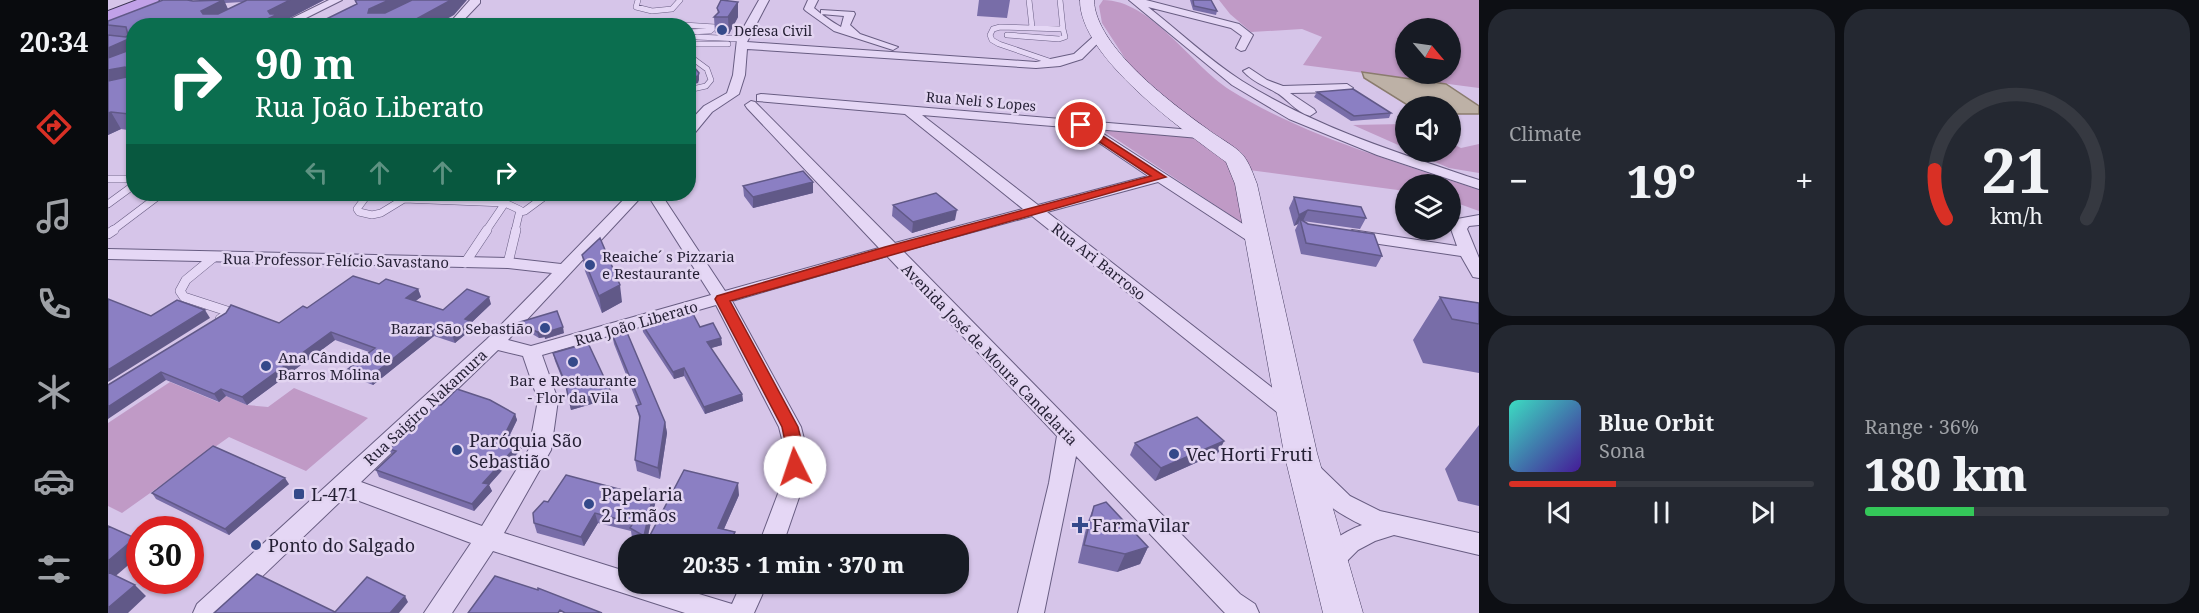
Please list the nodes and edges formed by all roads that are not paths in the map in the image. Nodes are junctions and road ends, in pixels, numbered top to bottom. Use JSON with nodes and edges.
{"nodes":[{"id":1,"x":169,"y":0,"type":"edge"},
{"id":2,"x":337,"y":0,"type":"edge"},
{"id":3,"x":475,"y":0,"type":"edge"},
{"id":4,"x":638,"y":0,"type":"edge"},
{"id":5,"x":680,"y":0,"type":"edge"},
{"id":6,"x":764,"y":0,"type":"edge"},
{"id":7,"x":813,"y":0,"type":"edge"},
{"id":8,"x":1029,"y":0,"type":"edge"},
{"id":9,"x":1060,"y":0,"type":"edge"},
{"id":10,"x":1135,"y":0,"type":"edge"},
{"id":11,"x":1093,"y":4,"type":"edge"},
{"id":12,"x":142,"y":5,"type":"edge"},
{"id":13,"x":108,"y":11,"type":"edge"},
{"id":14,"x":652,"y":11,"type":"junction"},
{"id":15,"x":825,"y":12,"type":"dead end"},
{"id":16,"x":108,"y":17,"type":"edge"},
{"id":17,"x":298,"y":18,"type":"edge"},
{"id":18,"x":460,"y":18,"type":"edge"},
{"id":19,"x":652,"y":18,"type":"edge"},
{"id":20,"x":108,"y":25,"type":"edge"},
{"id":21,"x":696,"y":26,"type":"edge"},
{"id":22,"x":1032,"y":27,"type":"junction"},
{"id":23,"x":1063,"y":29,"type":"junction"},
{"id":24,"x":696,"y":32,"type":"edge"},
{"id":25,"x":1007,"y":35,"type":"dead end"},
{"id":26,"x":857,"y":37,"type":"junction"},
{"id":27,"x":1099,"y":37,"type":"junction"},
{"id":28,"x":696,"y":38,"type":"edge"},
{"id":29,"x":742,"y":42,"type":"junction"},
{"id":30,"x":696,"y":44,"type":"edge"},
{"id":31,"x":1241,"y":48,"type":"dead end"},
{"id":32,"x":848,"y":52,"type":"junction"},
{"id":33,"x":904,"y":56,"type":"junction"},
{"id":34,"x":696,"y":61,"type":"edge"},
{"id":35,"x":1055,"y":63,"type":"junction"},
{"id":36,"x":740,"y":68,"type":"junction"},
{"id":37,"x":1249,"y":71,"type":"dead end"},
{"id":38,"x":696,"y":88,"type":"edge"},
{"id":39,"x":1347,"y":88,"type":"edge"},
{"id":40,"x":1282,"y":90,"type":"junction"},
{"id":41,"x":732,"y":98,"type":"junction"},
{"id":42,"x":756,"y":99,"type":"junction"},
{"id":43,"x":908,"y":110,"type":"junction"},
{"id":44,"x":696,"y":122,"type":"edge"},
{"id":45,"x":1081,"y":125,"type":"junction"},
{"id":46,"x":1199,"y":134,"type":"junction"},
{"id":47,"x":1382,"y":152,"type":"junction"},
{"id":48,"x":1160,"y":177,"type":"junction"},
{"id":49,"x":108,"y":179,"type":"edge"},
{"id":50,"x":126,"y":179,"type":"edge"},
{"id":51,"x":1479,"y":185,"type":"edge"},
{"id":52,"x":126,"y":191,"type":"edge"},
{"id":53,"x":152,"y":201,"type":"edge"},
{"id":54,"x":363,"y":201,"type":"edge"},
{"id":55,"x":397,"y":201,"type":"edge"},
{"id":56,"x":467,"y":201,"type":"edge"},
{"id":57,"x":539,"y":201,"type":"edge"},
{"id":58,"x":630,"y":201,"type":"edge"},
{"id":59,"x":659,"y":201,"type":"edge"},
{"id":60,"x":480,"y":202,"type":"joint"},
{"id":61,"x":505,"y":203,"type":"junction"},
{"id":62,"x":108,"y":204,"type":"edge"},
{"id":63,"x":1036,"y":211,"type":"junction"},
{"id":64,"x":519,"y":212,"type":"junction"},
{"id":65,"x":1476,"y":220,"type":"edge"},
{"id":66,"x":1338,"y":233,"type":"edge"},
{"id":67,"x":108,"y":234,"type":"edge"},
{"id":68,"x":1257,"y":240,"type":"junction"},
{"id":69,"x":889,"y":250,"type":"junction"},
{"id":70,"x":1467,"y":252,"type":"junction"},
{"id":71,"x":108,"y":254,"type":"edge"},
{"id":72,"x":214,"y":257,"type":"junction"},
{"id":73,"x":465,"y":262,"type":"junction"},
{"id":74,"x":507,"y":263,"type":"junction"},
{"id":75,"x":563,"y":269,"type":"junction"},
{"id":76,"x":1479,"y":273,"type":"edge"},
{"id":77,"x":722,"y":299,"type":"junction"},
{"id":78,"x":208,"y":327,"type":"edge"},
{"id":79,"x":494,"y":343,"type":"junction"},
{"id":80,"x":531,"y":352,"type":"junction"},
{"id":81,"x":1290,"y":412,"type":"junction"},
{"id":82,"x":1068,"y":434,"type":"junction"},
{"id":83,"x":1302,"y":460,"type":"junction"},
{"id":84,"x":343,"y":485,"type":"junction"},
{"id":85,"x":1397,"y":525,"type":"junction"},
{"id":86,"x":775,"y":534,"type":"edge"},
{"id":87,"x":489,"y":539,"type":"junction"},
{"id":88,"x":1479,"y":544,"type":"edge"},
{"id":89,"x":1328,"y":563,"type":"junction"},
{"id":90,"x":618,"y":580,"type":"edge"},
{"id":91,"x":664,"y":594,"type":"edge"},
{"id":92,"x":750,"y":594,"type":"edge"},
{"id":93,"x":1238,"y":609,"type":"edge"},
{"id":94,"x":206,"y":613,"type":"edge"},
{"id":95,"x":436,"y":613,"type":"edge"},
{"id":96,"x":724,"y":613,"type":"edge"},
{"id":97,"x":741,"y":613,"type":"edge"},
{"id":98,"x":1031,"y":613,"type":"edge"},
{"id":99,"x":1343,"y":613,"type":"edge"}],
"edges":[{"from":1,"to":12,"type":"main road"},
{"from":2,"to":17,"type":"street"},
{"from":3,"to":18,"type":"street"},
{"from":4,"to":14,"type":"lane"},
{"from":5,"to":14,"type":"lane"},
{"from":6,"to":29,"type":"street"},
{"from":7,"to":26,"type":"street"},
{"from":8,"to":22,"type":"lane"},
{"from":9,"to":23,"type":"lane"},
{"from":10,"to":31,"type":"street"},
{"from":10,"to":47,"type":"street"},
{"from":11,"to":27,"type":"main road"},
{"from":12,"to":13,"type":"street"},
{"from":12,"to":16,"type":"main road"},
{"from":12,"to":20,"type":"main road"},
{"from":14,"to":19,"type":"lane"},
{"from":15,"to":26,"type":"street"},
{"from":21,"to":24,"type":"lane"},
{"from":22,"to":23,"type":"lane"},
{"from":22,"to":35,"type":"lane"},
{"from":23,"to":25,"type":"lane"},
{"from":26,"to":32,"type":"street"},
{"from":26,"to":33,"type":"street"},
{"from":27,"to":35,"type":"street"},
{"from":27,"to":46,"type":"main road"},
{"from":28,"to":29,"type":"lane"},
{"from":29,"to":30,"type":"lane"},
{"from":29,"to":32,"type":"street"},
{"from":29,"to":36,"type":"street"},
{"from":32,"to":33,"type":"street"},
{"from":33,"to":35,"type":"street"},
{"from":34,"to":38,"type":"lane"},
{"from":36,"to":41,"type":"street"},
{"from":36,"to":42,"type":"street"},
{"from":37,"to":40,"type":"street"},
{"from":39,"to":40,"type":"street"},
{"from":40,"to":47,"type":"street"},
{"from":41,"to":42,"type":"street","name":"Rua Neli S Lopes"},
{"from":41,"to":44,"type":"street"},
{"from":42,"to":43,"type":"street","name":"Rua Neli S Lopes"},
{"from":42,"to":69,"type":"street","name":"Avenida José de Moura Candelaria"},
{"from":43,"to":45,"type":"street","name":"Rua Neli S Lopes"},
{"from":43,"to":63,"type":"street","name":"Rua Ari Barroso"},
{"from":45,"to":46,"type":"street","name":"Rua Neli S Lopes"},
{"from":45,"to":48,"type":"street"},
{"from":46,"to":68,"type":"main road"},
{"from":47,"to":51,"type":"street"},
{"from":48,"to":63,"type":"street","name":"Rua João Liberato"},
{"from":48,"to":68,"type":"street"},
{"from":49,"to":50,"type":"lane"},
{"from":52,"to":62,"type":"lane"},
{"from":53,"to":67,"type":"lane"},
{"from":54,"to":55,"type":"lane"},
{"from":56,"to":60,"type":"lane"},
{"from":57,"to":64,"type":"lane"},
{"from":58,"to":75,"type":"street","name":"Rua Saigiro Nakamura"},
{"from":59,"to":77,"type":"street"},
{"from":60,"to":61,"type":"lane"},
{"from":61,"to":64,"type":"lane"},
{"from":61,"to":73,"type":"lane"},
{"from":63,"to":69,"type":"street","name":"Rua João Liberato"},
{"from":63,"to":81,"type":"street","name":"Rua Ari Barroso"},
{"from":64,"to":74,"type":"lane"},
{"from":65,"to":70,"type":"street"},
{"from":66,"to":70,"type":"street"},
{"from":68,"to":81,"type":"main road"},
{"from":69,"to":77,"type":"street","name":"Rua João Liberato"},
{"from":69,"to":82,"type":"street","name":"Avenida José de Moura Candelaria"},
{"from":70,"to":76,"type":"street"},
{"from":71,"to":72,"type":"street","name":"Rua Professor Felício Savastano"},
{"from":72,"to":73,"type":"street","name":"Rua Professor Felício Savastano"},
{"from":72,"to":78,"type":"lane"},
{"from":73,"to":74,"type":"street","name":"Rua Professor Felício Savastano"},
{"from":74,"to":75,"type":"street","name":"Rua Professor Felício Savastano"},
{"from":75,"to":79,"type":"street","name":"Rua Saigiro Nakamura"},
{"from":77,"to":80,"type":"street","name":"Rua João Liberato"},
{"from":77,"to":86,"type":"street"},
{"from":79,"to":80,"type":"street","name":"Rua João Liberato"},
{"from":79,"to":84,"type":"street","name":"Rua Saigiro Nakamura"},
{"from":80,"to":87,"type":"street"},
{"from":81,"to":83,"type":"main road"},
{"from":82,"to":93,"type":"street","name":"Avenida José de Moura Candelaria"},
{"from":82,"to":98,"type":"street"},
{"from":83,"to":85,"type":"street"},
{"from":83,"to":89,"type":"main road"},
{"from":84,"to":87,"type":"street"},
{"from":84,"to":94,"type":"street","name":"Rua Saigiro Nakamura"},
{"from":85,"to":88,"type":"street"},
{"from":85,"to":89,"type":"street"},
{"from":87,"to":90,"type":"street"},
{"from":87,"to":95,"type":"street"},
{"from":89,"to":99,"type":"main road"},
{"from":91,"to":96,"type":"street"},
{"from":92,"to":97,"type":"street"}]}
